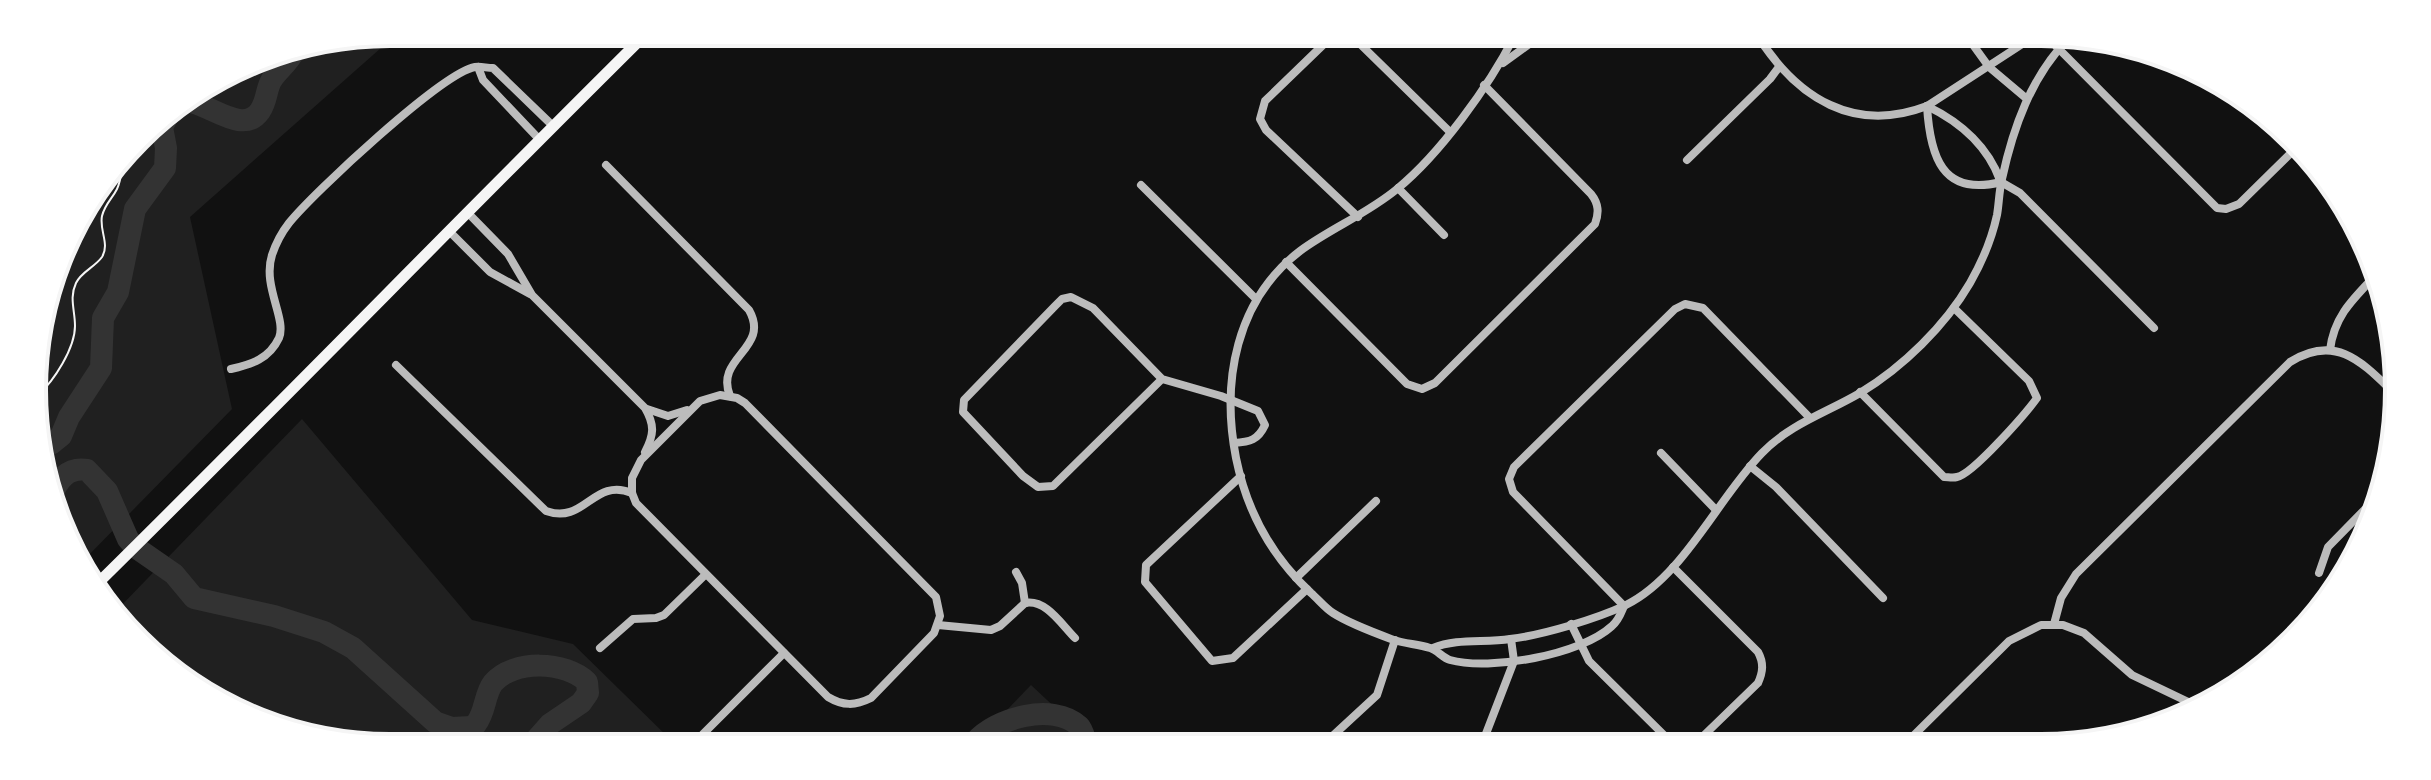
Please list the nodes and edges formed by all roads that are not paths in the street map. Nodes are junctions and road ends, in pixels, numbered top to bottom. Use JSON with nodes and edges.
{"nodes":[{"id":1,"x":634,"y":46,"type":"edge"},
{"id":2,"x":1322,"y":46,"type":"edge"},
{"id":3,"x":1362,"y":46,"type":"edge"},
{"id":4,"x":1509,"y":46,"type":"edge"},
{"id":5,"x":1526,"y":46,"type":"edge"},
{"id":6,"x":1765,"y":46,"type":"edge"},
{"id":7,"x":1974,"y":46,"type":"edge"},
{"id":8,"x":2020,"y":46,"type":"edge"},
{"id":9,"x":2056,"y":47,"type":"edge"},
{"id":10,"x":2060,"y":47,"type":"edge"},
{"id":11,"x":2058,"y":49,"type":"junction"},
{"id":12,"x":1499,"y":65,"type":"junction"},
{"id":13,"x":478,"y":67,"type":"junction"},
{"id":14,"x":1779,"y":67,"type":"junction"},
{"id":15,"x":1989,"y":67,"type":"junction"},
{"id":16,"x":1484,"y":85,"type":"junction"},
{"id":17,"x":2027,"y":99,"type":"junction"},
{"id":18,"x":1927,"y":106,"type":"junction"},
{"id":19,"x":552,"y":125,"type":"junction"},
{"id":20,"x":1450,"y":132,"type":"junction"},
{"id":21,"x":539,"y":139,"type":"junction"},
{"id":22,"x":2290,"y":153,"type":"edge"},
{"id":23,"x":1687,"y":160,"type":"dead end"},
{"id":24,"x":606,"y":165,"type":"dead end"},
{"id":25,"x":2001,"y":182,"type":"junction"},
{"id":26,"x":1141,"y":185,"type":"dead end"},
{"id":27,"x":1398,"y":188,"type":"junction"},
{"id":28,"x":468,"y":213,"type":"junction"},
{"id":29,"x":1358,"y":217,"type":"junction"},
{"id":30,"x":449,"y":231,"type":"junction"},
{"id":31,"x":1444,"y":235,"type":"dead end"},
{"id":32,"x":1286,"y":262,"type":"junction"},
{"id":33,"x":2368,"y":283,"type":"edge"},
{"id":34,"x":532,"y":295,"type":"junction"},
{"id":35,"x":1256,"y":299,"type":"junction"},
{"id":36,"x":1954,"y":308,"type":"junction"},
{"id":37,"x":2154,"y":328,"type":"dead end"},
{"id":38,"x":2330,"y":350,"type":"junction"},
{"id":39,"x":396,"y":365,"type":"dead end"},
{"id":40,"x":231,"y":369,"type":"dead end"},
{"id":41,"x":1162,"y":379,"type":"junction"},
{"id":42,"x":2385,"y":384,"type":"edge"},
{"id":43,"x":1860,"y":392,"type":"junction"},
{"id":44,"x":730,"y":396,"type":"junction"},
{"id":45,"x":1231,"y":402,"type":"junction"},
{"id":46,"x":645,"y":408,"type":"junction"},
{"id":47,"x":692,"y":408,"type":"junction"},
{"id":48,"x":1809,"y":417,"type":"junction"},
{"id":49,"x":1234,"y":443,"type":"junction"},
{"id":50,"x":1661,"y":453,"type":"dead end"},
{"id":51,"x":641,"y":460,"type":"junction"},
{"id":52,"x":1750,"y":466,"type":"junction"},
{"id":53,"x":1241,"y":476,"type":"junction"},
{"id":54,"x":632,"y":493,"type":"junction"},
{"id":55,"x":1376,"y":501,"type":"dead end"},
{"id":56,"x":1716,"y":510,"type":"junction"},
{"id":57,"x":2363,"y":511,"type":"edge"},
{"id":58,"x":1673,"y":567,"type":"junction"},
{"id":59,"x":1016,"y":572,"type":"dead end"},
{"id":60,"x":2319,"y":573,"type":"dead end"},
{"id":61,"x":705,"y":575,"type":"junction"},
{"id":62,"x":1296,"y":578,"type":"junction"},
{"id":63,"x":102,"y":579,"type":"edge"},
{"id":64,"x":1307,"y":589,"type":"junction"},
{"id":65,"x":1883,"y":598,"type":"dead end"},
{"id":66,"x":1025,"y":603,"type":"junction"},
{"id":67,"x":1624,"y":606,"type":"junction"},
{"id":68,"x":1571,"y":624,"type":"junction"},
{"id":69,"x":2054,"y":624,"type":"junction"},
{"id":70,"x":938,"y":625,"type":"junction"},
{"id":71,"x":1075,"y":638,"type":"dead end"},
{"id":72,"x":1511,"y":639,"type":"junction"},
{"id":73,"x":1395,"y":640,"type":"junction"},
{"id":74,"x":1580,"y":644,"type":"junction"},
{"id":75,"x":600,"y":648,"type":"dead end"},
{"id":76,"x":1433,"y":648,"type":"junction"},
{"id":77,"x":784,"y":653,"type":"junction"},
{"id":78,"x":1514,"y":661,"type":"junction"},
{"id":79,"x":2187,"y":702,"type":"edge"},
{"id":80,"x":703,"y":734,"type":"edge"},
{"id":81,"x":1335,"y":734,"type":"edge"},
{"id":82,"x":1486,"y":734,"type":"edge"},
{"id":83,"x":1663,"y":734,"type":"edge"},
{"id":84,"x":1705,"y":734,"type":"edge"},
{"id":85,"x":1915,"y":734,"type":"edge"}],
"edges":[{"from":1,"to":19,"type":"main road"},
{"from":2,"to":29,"type":"street"},
{"from":3,"to":20,"type":"street"},
{"from":4,"to":12,"type":"street"},
{"from":5,"to":12,"type":"street"},
{"from":6,"to":14,"type":"street"},
{"from":7,"to":15,"type":"street"},
{"from":8,"to":15,"type":"street"},
{"from":9,"to":11,"type":"street"},
{"from":10,"to":11,"type":"street"},
{"from":11,"to":17,"type":"street"},
{"from":11,"to":22,"type":"street"},
{"from":12,"to":16,"type":"street"},
{"from":13,"to":19,"type":"street"},
{"from":13,"to":21,"type":"street"},
{"from":13,"to":40,"type":"street"},
{"from":14,"to":18,"type":"street"},
{"from":14,"to":23,"type":"street"},
{"from":15,"to":17,"type":"street"},
{"from":15,"to":18,"type":"street"},
{"from":16,"to":20,"type":"street"},
{"from":16,"to":32,"type":"street"},
{"from":17,"to":25,"type":"street"},
{"from":18,"to":25,"type":"street"},
{"from":18,"to":25,"type":"street"},
{"from":19,"to":21,"type":"main road"},
{"from":20,"to":27,"type":"street"},
{"from":21,"to":28,"type":"main road"},
{"from":24,"to":44,"type":"street"},
{"from":25,"to":36,"type":"street"},
{"from":25,"to":37,"type":"street"},
{"from":26,"to":35,"type":"street"},
{"from":27,"to":29,"type":"street"},
{"from":27,"to":31,"type":"street"},
{"from":28,"to":30,"type":"main road"},
{"from":28,"to":34,"type":"street"},
{"from":29,"to":32,"type":"street"},
{"from":30,"to":34,"type":"street"},
{"from":30,"to":63,"type":"main road"},
{"from":32,"to":35,"type":"street"},
{"from":33,"to":38,"type":"street"},
{"from":34,"to":46,"type":"street"},
{"from":35,"to":45,"type":"street"},
{"from":36,"to":43,"type":"street"},
{"from":36,"to":43,"type":"street"},
{"from":38,"to":42,"type":"street"},
{"from":38,"to":69,"type":"street"},
{"from":39,"to":54,"type":"street"},
{"from":41,"to":41,"type":"street"},
{"from":41,"to":45,"type":"street"},
{"from":43,"to":48,"type":"street"},
{"from":44,"to":47,"type":"street"},
{"from":44,"to":70,"type":"street"},
{"from":45,"to":49,"type":"street"},
{"from":45,"to":49,"type":"street"},
{"from":46,"to":47,"type":"street"},
{"from":46,"to":51,"type":"street"},
{"from":47,"to":51,"type":"street"},
{"from":48,"to":52,"type":"street"},
{"from":48,"to":67,"type":"street"},
{"from":49,"to":53,"type":"street"},
{"from":50,"to":56,"type":"street"},
{"from":51,"to":54,"type":"street"},
{"from":52,"to":56,"type":"street"},
{"from":52,"to":65,"type":"street"},
{"from":53,"to":62,"type":"street"},
{"from":53,"to":64,"type":"street"},
{"from":54,"to":61,"type":"street"},
{"from":55,"to":62,"type":"street"},
{"from":56,"to":58,"type":"street"},
{"from":57,"to":60,"type":"street"},
{"from":58,"to":67,"type":"street"},
{"from":58,"to":84,"type":"street"},
{"from":59,"to":66,"type":"street"},
{"from":61,"to":75,"type":"street"},
{"from":61,"to":77,"type":"street"},
{"from":62,"to":64,"type":"street"},
{"from":64,"to":73,"type":"street"},
{"from":66,"to":70,"type":"street"},
{"from":66,"to":71,"type":"street"},
{"from":67,"to":68,"type":"street"},
{"from":67,"to":74,"type":"street"},
{"from":68,"to":72,"type":"street"},
{"from":68,"to":74,"type":"street"},
{"from":69,"to":79,"type":"street"},
{"from":69,"to":85,"type":"street"},
{"from":70,"to":77,"type":"street"},
{"from":72,"to":76,"type":"street"},
{"from":72,"to":78,"type":"street"},
{"from":73,"to":76,"type":"street"},
{"from":73,"to":81,"type":"street"},
{"from":74,"to":78,"type":"street"},
{"from":74,"to":83,"type":"street"},
{"from":76,"to":78,"type":"street"},
{"from":77,"to":80,"type":"street"},
{"from":78,"to":82,"type":"street"}]}
